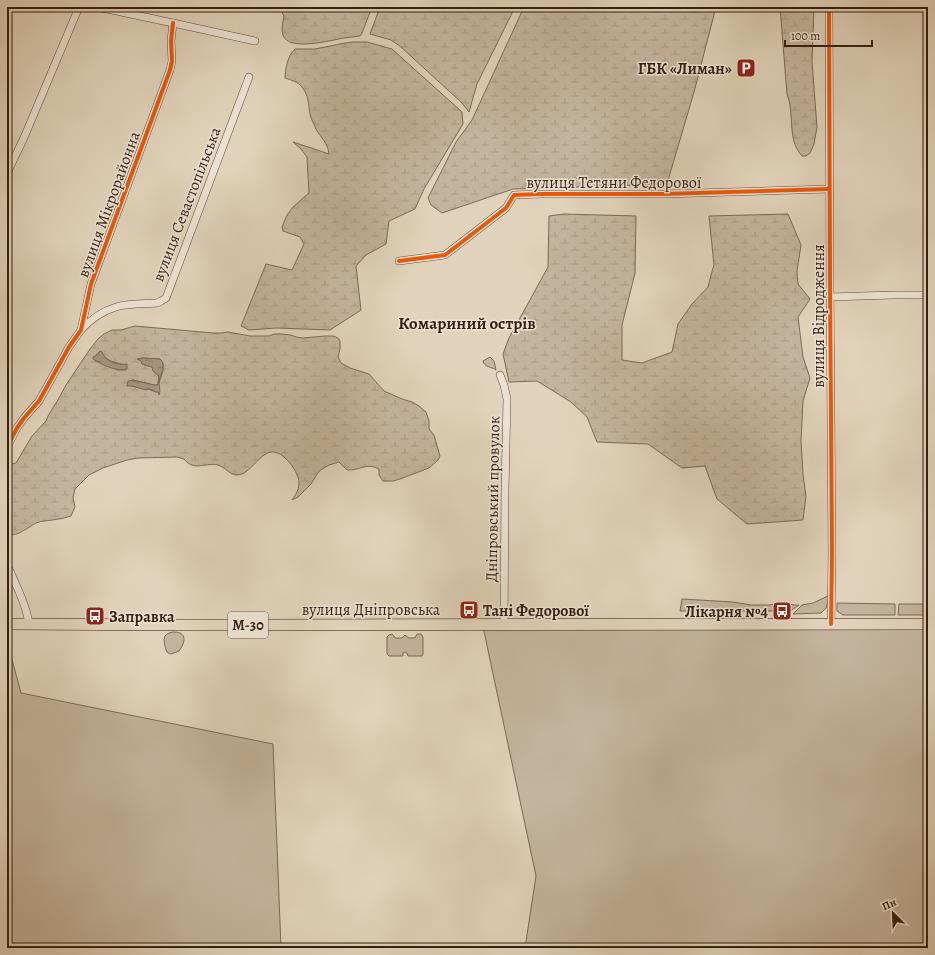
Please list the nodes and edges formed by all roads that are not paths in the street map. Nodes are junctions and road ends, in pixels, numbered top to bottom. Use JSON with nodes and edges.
{"nodes":[{"id":1,"x":79,"y":7,"type":"edge"},
{"id":2,"x":93,"y":7,"type":"edge"},
{"id":3,"x":829,"y":7,"type":"edge"},
{"id":4,"x":173,"y":23,"type":"junction"},
{"id":5,"x":255,"y":41,"type":"dead end"},
{"id":6,"x":249,"y":77,"type":"dead end"},
{"id":7,"x":7,"y":173,"type":"edge"},
{"id":8,"x":830,"y":189,"type":"junction"},
{"id":9,"x":400,"y":261,"type":"dead end"},
{"id":10,"x":928,"y":295,"type":"edge"},
{"id":11,"x":830,"y":297,"type":"junction"},
{"id":12,"x":81,"y":330,"type":"junction"},
{"id":13,"x":500,"y":375,"type":"dead end"},
{"id":14,"x":7,"y":447,"type":"edge"},
{"id":15,"x":7,"y":564,"type":"edge"},
{"id":16,"x":7,"y":624,"type":"edge"},
{"id":17,"x":28,"y":624,"type":"junction"},
{"id":18,"x":504,"y":624,"type":"junction"},
{"id":19,"x":831,"y":624,"type":"junction"},
{"id":20,"x":928,"y":624,"type":"edge"}],
"edges":[{"from":1,"to":7,"type":"street"},
{"from":2,"to":4,"type":"street"},
{"from":3,"to":8,"type":"street","name":"вулиця Відродження"},
{"from":4,"to":5,"type":"street"},
{"from":4,"to":12,"type":"street","name":"вулиця Мікрорайонна"},
{"from":6,"to":12,"type":"street","name":"вулиця Севастопільська"},
{"from":8,"to":9,"type":"street","name":"вулиця Тетяни Федорової"},
{"from":8,"to":11,"type":"street","name":"вулиця Відродження"},
{"from":10,"to":11,"type":"street"},
{"from":11,"to":19,"type":"street","name":"вулиця Відродження"},
{"from":12,"to":14,"type":"street","name":"вулиця Мікрорайонна"},
{"from":13,"to":18,"type":"street","name":"Дніпровський провулок"},
{"from":15,"to":17,"type":"street"},
{"from":16,"to":17,"type":"highway","name":"вулиця Дніпровська","number":"М-30"},
{"from":17,"to":18,"type":"highway","name":"вулиця Дніпровська","number":"М-30"},
{"from":18,"to":19,"type":"highway","name":"вулиця Дніпровська","number":"М-30"},
{"from":19,"to":20,"type":"highway","name":"вулиця Дніпровська","number":"М-30"}]}
